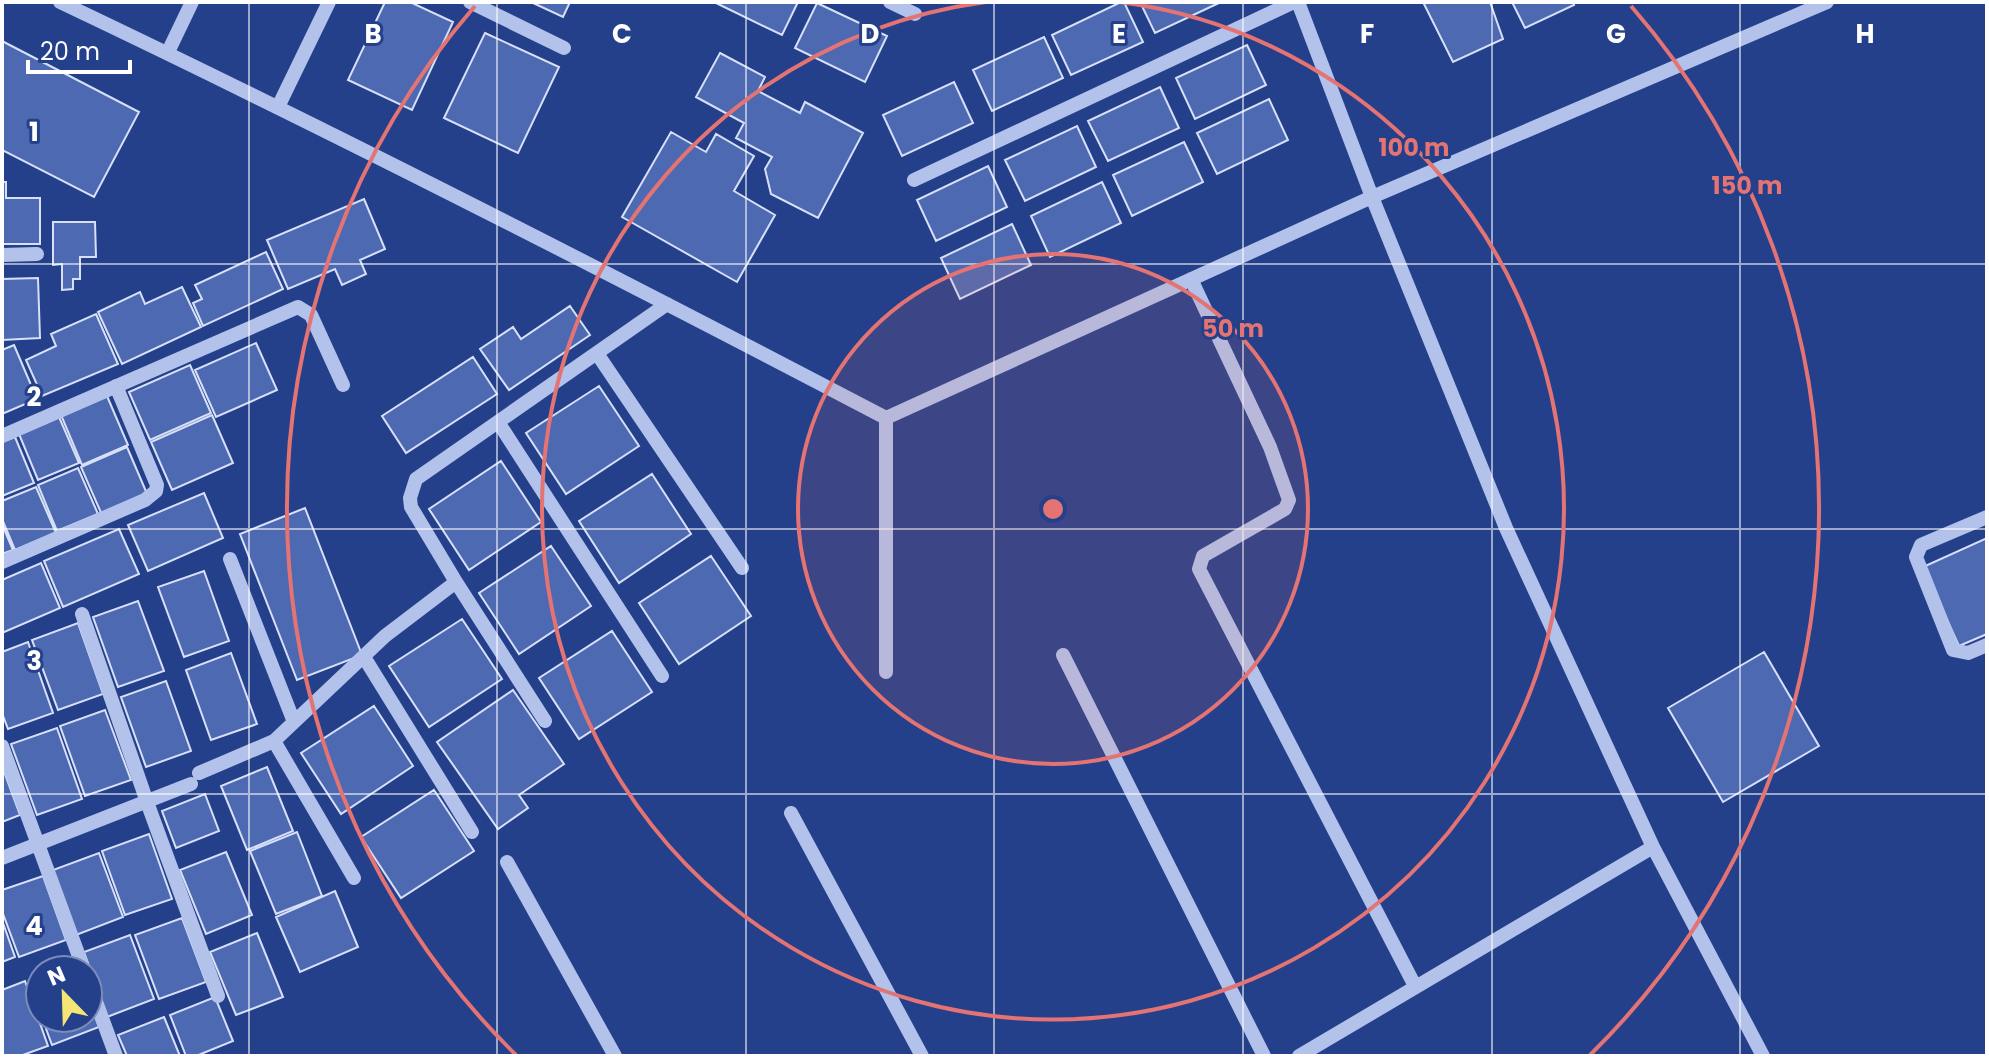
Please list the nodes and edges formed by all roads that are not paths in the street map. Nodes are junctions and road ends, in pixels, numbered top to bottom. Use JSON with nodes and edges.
{"nodes":[{"id":1,"x":192,"y":2,"type":"edge"},
{"id":2,"x":329,"y":2,"type":"edge"},
{"id":3,"x":470,"y":2,"type":"edge"},
{"id":4,"x":890,"y":2,"type":"edge"},
{"id":5,"x":1296,"y":2,"type":"edge"},
{"id":6,"x":1827,"y":2,"type":"edge"},
{"id":7,"x":63,"y":3,"type":"edge"},
{"id":8,"x":915,"y":14,"type":"dead end"},
{"id":9,"x":564,"y":48,"type":"dead end"},
{"id":10,"x":168,"y":52,"type":"junction"},
{"id":11,"x":278,"y":107,"type":"junction"},
{"id":12,"x":914,"y":180,"type":"dead end"},
{"id":13,"x":1372,"y":197,"type":"junction"},
{"id":14,"x":37,"y":254,"type":"dead end"},
{"id":15,"x":2,"y":255,"type":"edge"},
{"id":16,"x":1191,"y":279,"type":"junction"},
{"id":17,"x":667,"y":304,"type":"junction"},
{"id":18,"x":598,"y":355,"type":"junction"},
{"id":19,"x":343,"y":385,"type":"dead end"},
{"id":20,"x":116,"y":386,"type":"junction"},
{"id":21,"x":886,"y":418,"type":"junction"},
{"id":22,"x":498,"y":422,"type":"junction"},
{"id":23,"x":2,"y":436,"type":"edge"},
{"id":24,"x":1987,"y":517,"type":"edge"},
{"id":25,"x":230,"y":559,"type":"dead end"},
{"id":26,"x":2,"y":562,"type":"edge"},
{"id":27,"x":742,"y":568,"type":"dead end"},
{"id":28,"x":456,"y":582,"type":"junction"},
{"id":29,"x":82,"y":614,"type":"dead end"},
{"id":30,"x":1987,"y":645,"type":"edge"},
{"id":31,"x":1063,"y":655,"type":"dead end"},
{"id":32,"x":364,"y":657,"type":"junction"},
{"id":33,"x":886,"y":672,"type":"dead end"},
{"id":34,"x":662,"y":676,"type":"dead end"},
{"id":35,"x":545,"y":721,"type":"dead end"},
{"id":36,"x":294,"y":722,"type":"junction"},
{"id":37,"x":274,"y":741,"type":"junction"},
{"id":38,"x":2,"y":746,"type":"edge"},
{"id":39,"x":147,"y":802,"type":"junction"},
{"id":40,"x":791,"y":813,"type":"dead end"},
{"id":41,"x":472,"y":832,"type":"dead end"},
{"id":42,"x":38,"y":844,"type":"junction"},
{"id":43,"x":1653,"y":847,"type":"junction"},
{"id":44,"x":2,"y":858,"type":"edge"},
{"id":45,"x":507,"y":862,"type":"dead end"},
{"id":46,"x":354,"y":878,"type":"dead end"},
{"id":47,"x":78,"y":954,"type":"edge"},
{"id":48,"x":1415,"y":986,"type":"junction"},
{"id":49,"x":218,"y":996,"type":"dead end"},
{"id":50,"x":104,"y":1023,"type":"edge"},
{"id":51,"x":116,"y":1056,"type":"edge"},
{"id":52,"x":615,"y":1056,"type":"edge"},
{"id":53,"x":922,"y":1056,"type":"edge"},
{"id":54,"x":1264,"y":1056,"type":"edge"},
{"id":55,"x":1299,"y":1056,"type":"edge"},
{"id":56,"x":1763,"y":1056,"type":"edge"}],
"edges":[{"from":1,"to":10,"type":"street"},
{"from":2,"to":11,"type":"street"},
{"from":3,"to":9,"type":"street"},
{"from":4,"to":8,"type":"street"},
{"from":5,"to":12,"type":"street"},
{"from":5,"to":13,"type":"street"},
{"from":6,"to":13,"type":"street"},
{"from":7,"to":10,"type":"street"},
{"from":10,"to":11,"type":"street"},
{"from":11,"to":17,"type":"street"},
{"from":13,"to":16,"type":"street"},
{"from":13,"to":43,"type":"street"},
{"from":14,"to":15,"type":"street"},
{"from":16,"to":21,"type":"street"},
{"from":16,"to":48,"type":"street"},
{"from":17,"to":18,"type":"street"},
{"from":17,"to":21,"type":"street"},
{"from":18,"to":22,"type":"street"},
{"from":18,"to":27,"type":"street"},
{"from":19,"to":20,"type":"street"},
{"from":20,"to":23,"type":"street"},
{"from":20,"to":26,"type":"street"},
{"from":21,"to":33,"type":"street"},
{"from":22,"to":28,"type":"street"},
{"from":22,"to":34,"type":"street"},
{"from":24,"to":30,"type":"street"},
{"from":25,"to":36,"type":"street"},
{"from":28,"to":32,"type":"street"},
{"from":28,"to":35,"type":"street"},
{"from":29,"to":39,"type":"street"},
{"from":31,"to":54,"type":"street"},
{"from":32,"to":36,"type":"street"},
{"from":32,"to":41,"type":"street"},
{"from":36,"to":37,"type":"street"},
{"from":37,"to":39,"type":"street"},
{"from":37,"to":46,"type":"street"},
{"from":38,"to":42,"type":"street"},
{"from":39,"to":42,"type":"street"},
{"from":39,"to":49,"type":"street"},
{"from":40,"to":53,"type":"street"},
{"from":42,"to":44,"type":"street"},
{"from":42,"to":47,"type":"street"},
{"from":43,"to":48,"type":"street"},
{"from":43,"to":56,"type":"street"},
{"from":45,"to":52,"type":"street"},
{"from":48,"to":55,"type":"street"},
{"from":50,"to":51,"type":"street"}]}
